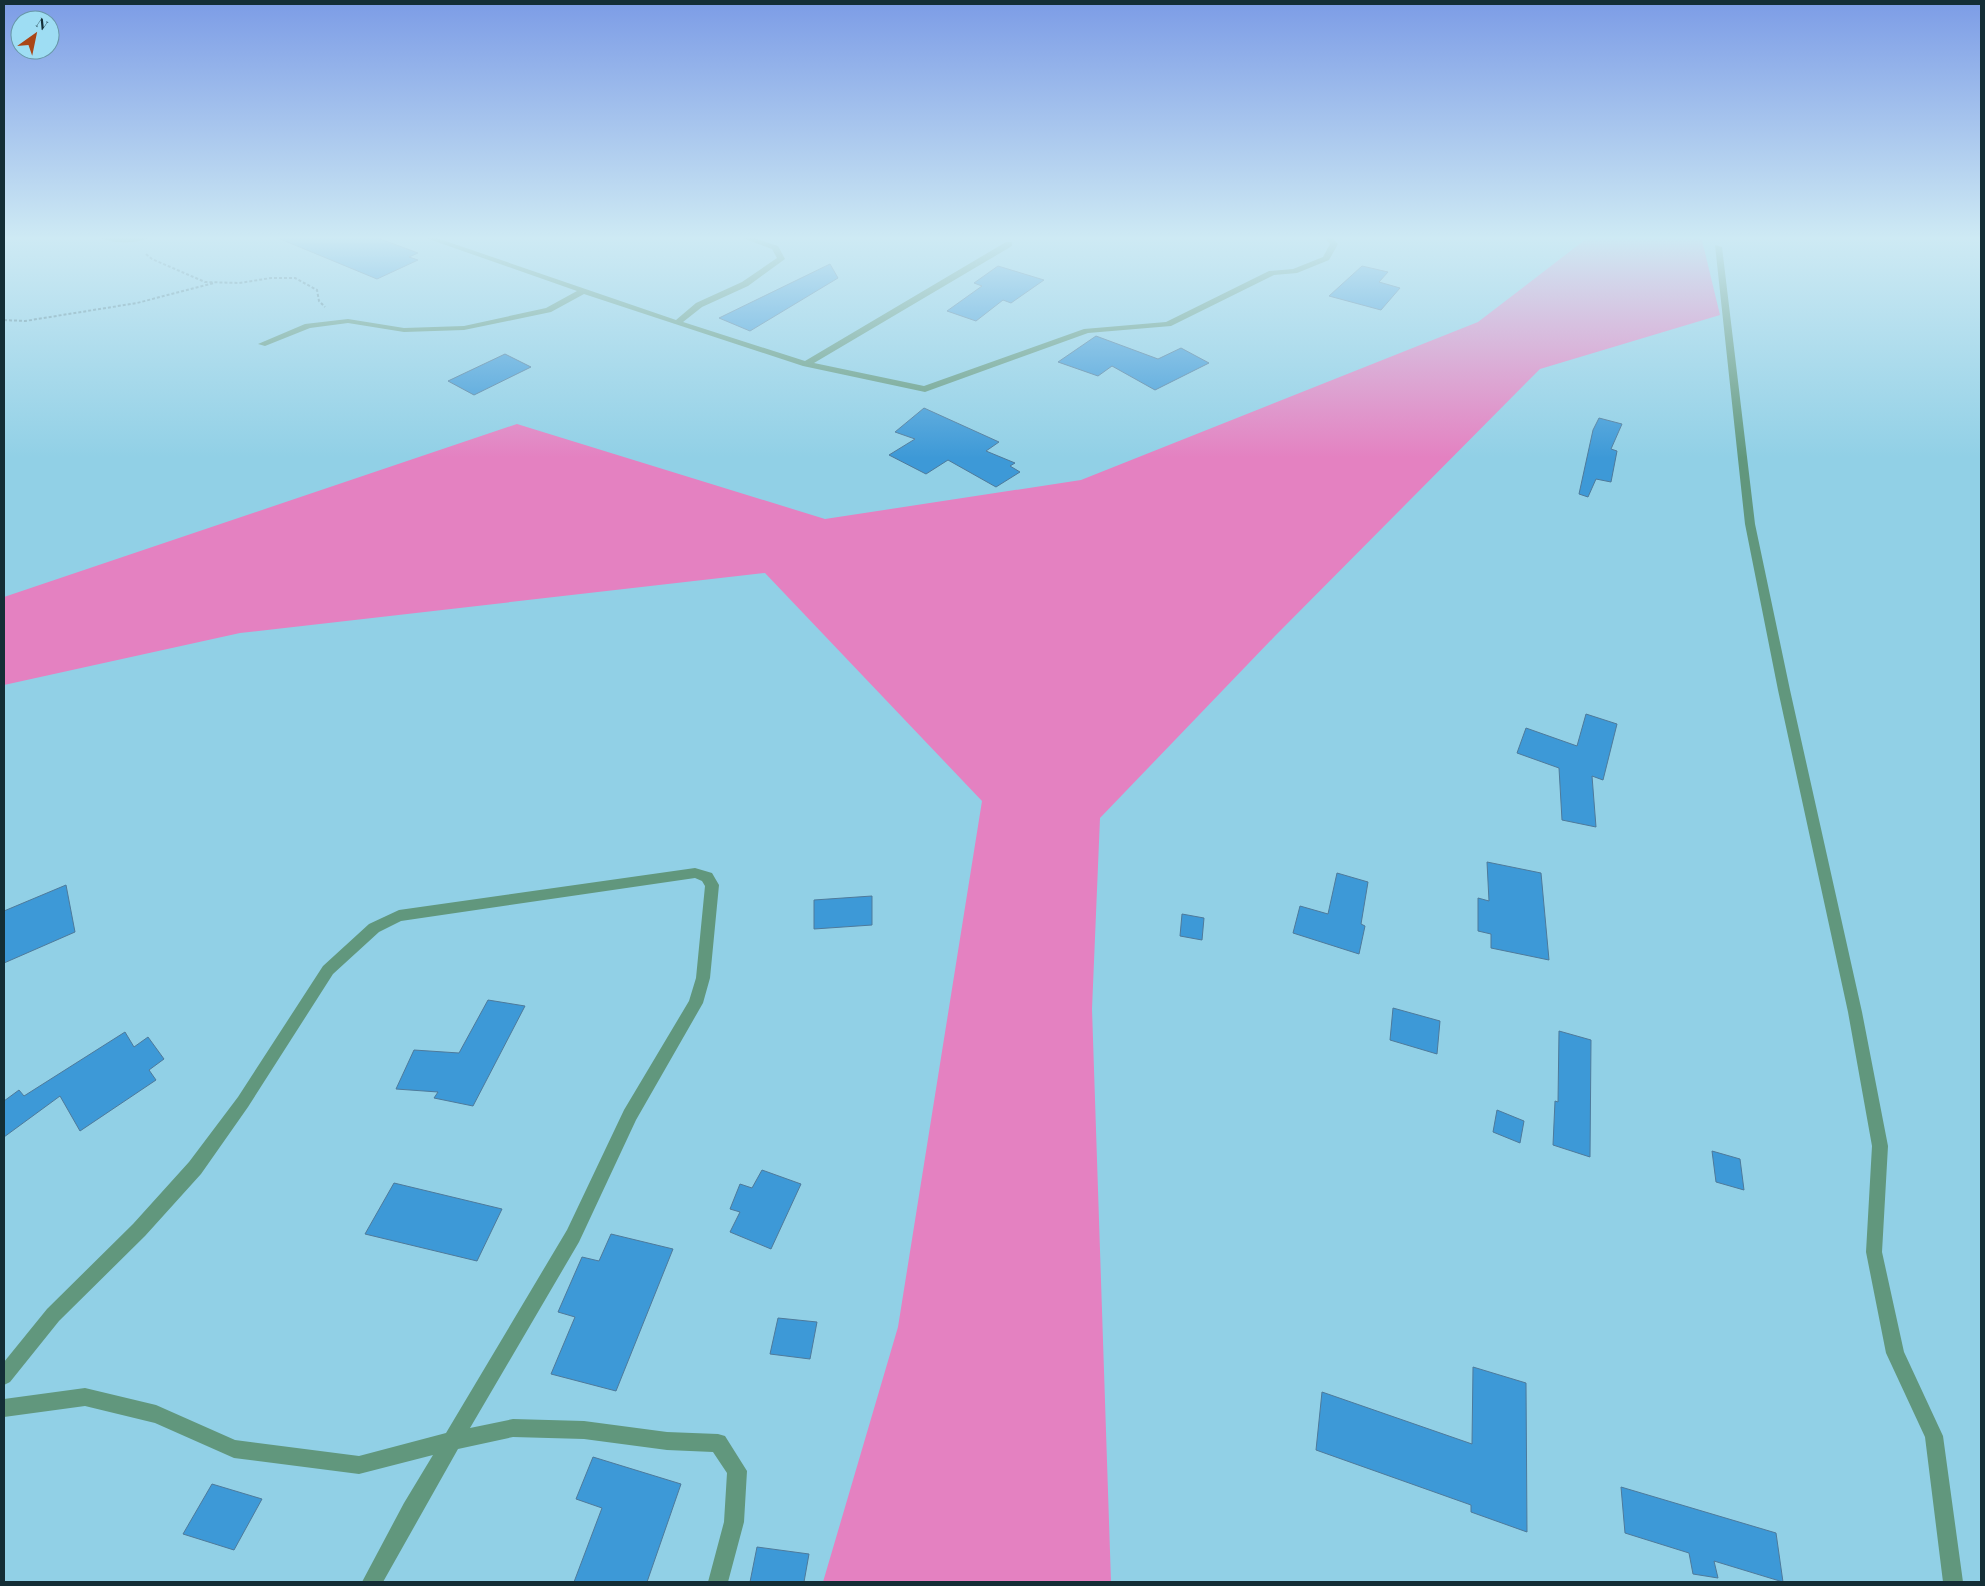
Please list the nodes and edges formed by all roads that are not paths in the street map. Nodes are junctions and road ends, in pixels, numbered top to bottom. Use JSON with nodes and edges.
{"nodes":[{"id":1,"x":548,"y":310,"type":"edge"},
{"id":2,"x":641,"y":310,"type":"edge"},
{"id":3,"x":693,"y":310,"type":"edge"},
{"id":4,"x":897,"y":310,"type":"edge"},
{"id":5,"x":1197,"y":310,"type":"edge"},
{"id":6,"x":1725,"y":310,"type":"edge"},
{"id":7,"x":677,"y":322,"type":"junction"},
{"id":8,"x":262,"y":344,"type":"dead end"},
{"id":9,"x":806,"y":364,"type":"junction"},
{"id":10,"x":4,"y":1376,"type":"edge"},
{"id":11,"x":4,"y":1408,"type":"edge"},
{"id":12,"x":451,"y":1441,"type":"junction"},
{"id":13,"x":372,"y":1582,"type":"edge"},
{"id":14,"x":718,"y":1582,"type":"edge"},
{"id":15,"x":1953,"y":1582,"type":"edge"}],
"edges":[{"from":1,"to":8,"type":"street"},
{"from":2,"to":7,"type":"street"},
{"from":3,"to":7,"type":"street"},
{"from":4,"to":9,"type":"street"},
{"from":5,"to":9,"type":"street"},
{"from":6,"to":15,"type":"street"},
{"from":7,"to":9,"type":"street"},
{"from":10,"to":12,"type":"street"},
{"from":11,"to":12,"type":"street"},
{"from":12,"to":13,"type":"street"},
{"from":12,"to":14,"type":"street"}]}
